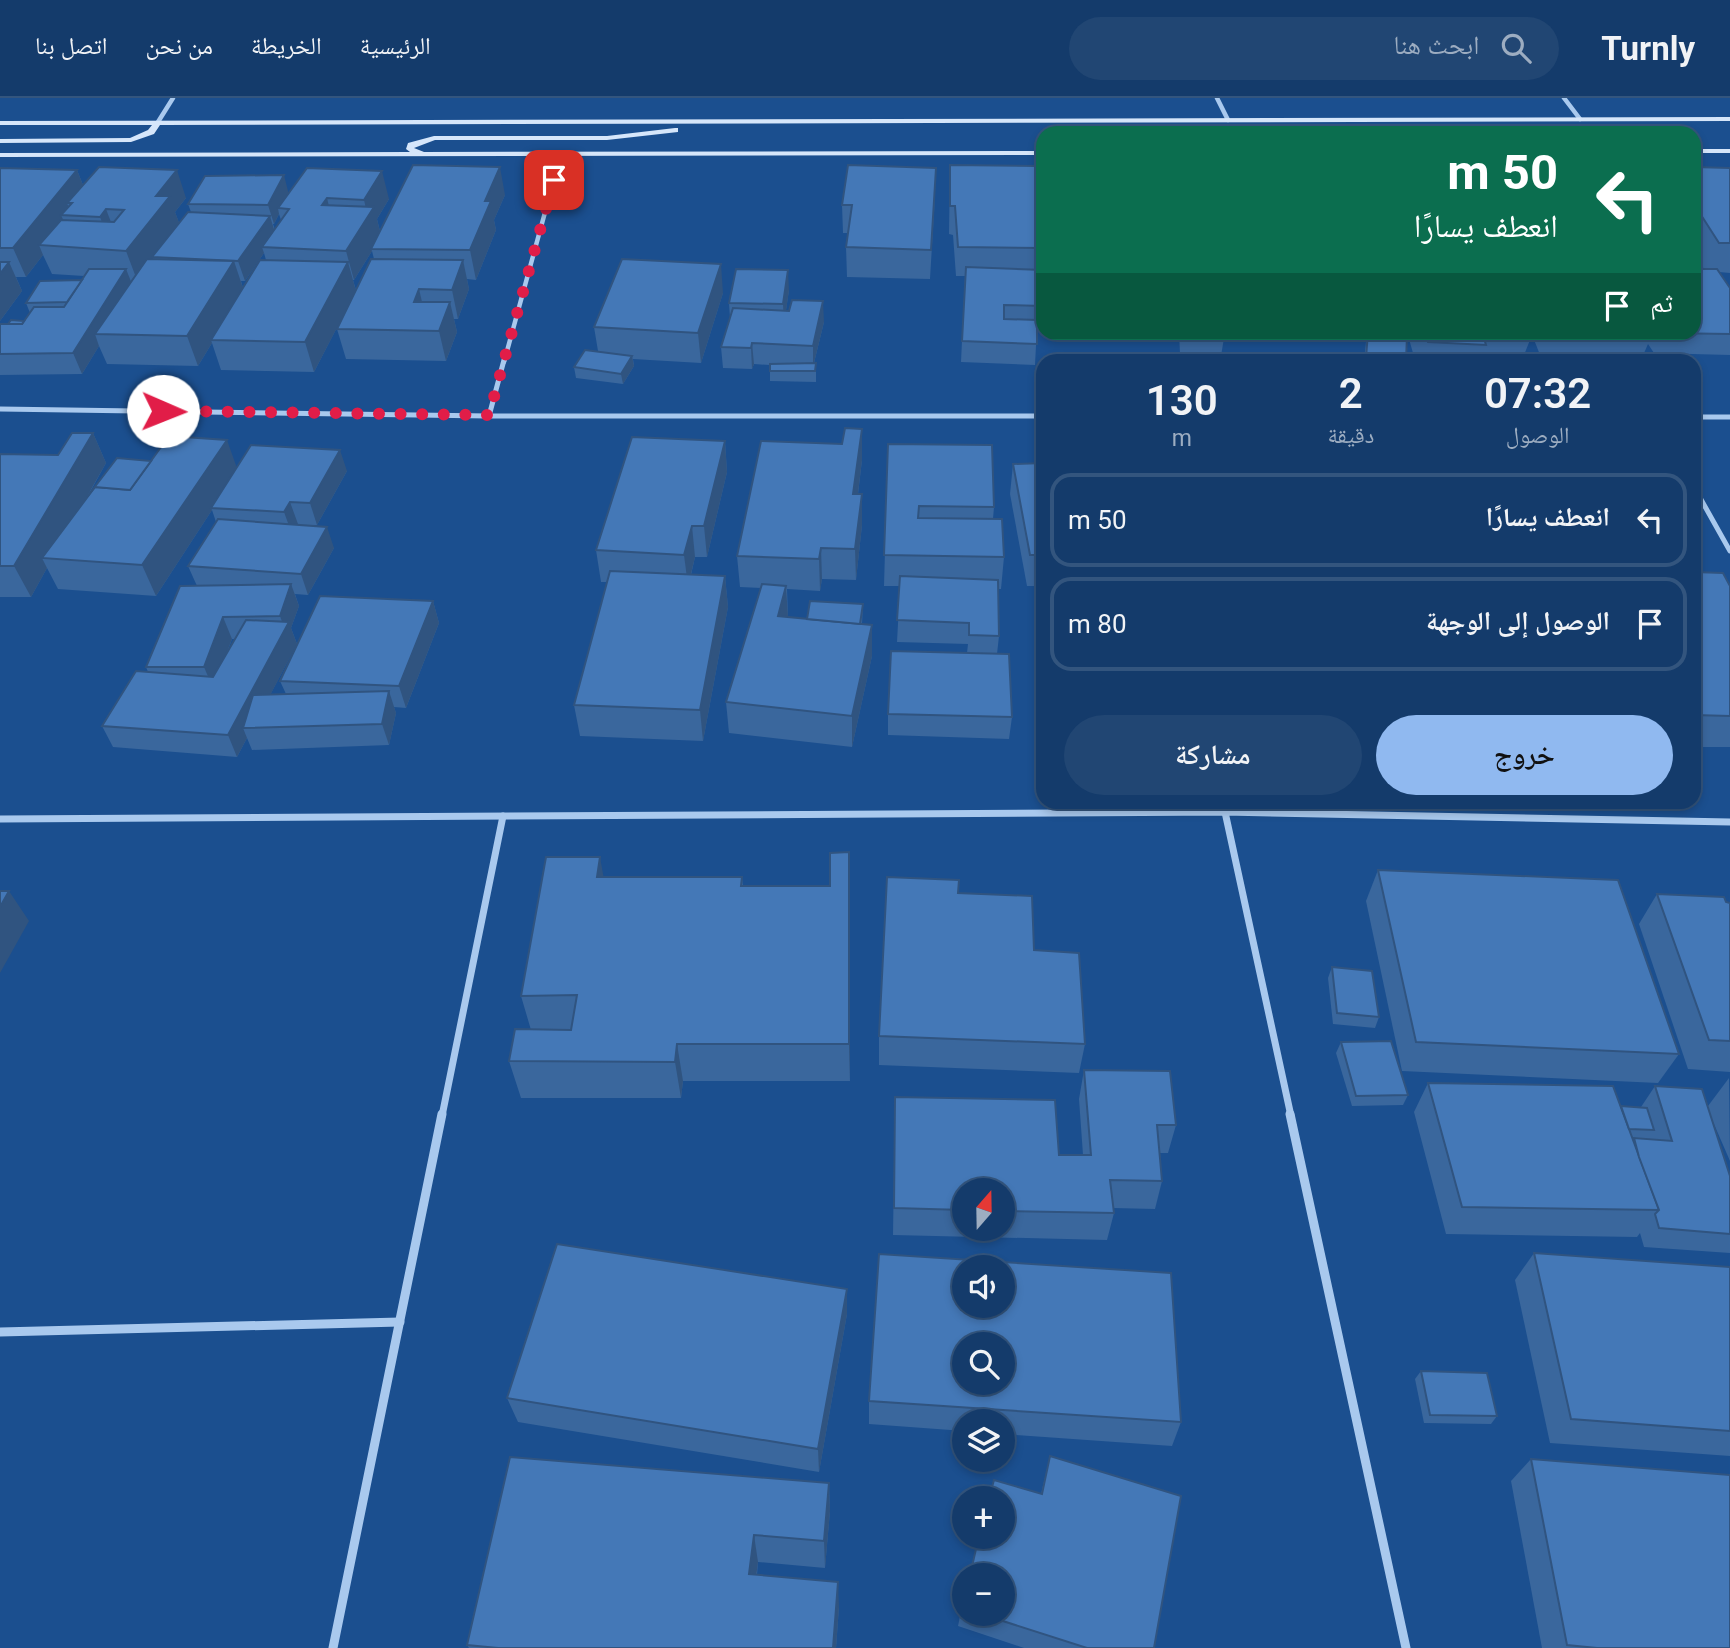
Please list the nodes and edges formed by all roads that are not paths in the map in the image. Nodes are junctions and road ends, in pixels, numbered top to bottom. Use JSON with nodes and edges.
{"nodes":[{"id":1,"x":173,"y":98,"type":"edge"},
{"id":2,"x":1217,"y":98,"type":"edge"},
{"id":3,"x":1564,"y":98,"type":"edge"},
{"id":4,"x":1580,"y":119,"type":"junction"},
{"id":5,"x":1730,"y":119,"type":"edge"},
{"id":6,"x":1228,"y":120,"type":"junction"},
{"id":7,"x":0,"y":122,"type":"edge"},
{"id":8,"x":158,"y":122,"type":"junction"},
{"id":9,"x":742,"y":122,"type":"junction"},
{"id":10,"x":0,"y":141,"type":"edge"},
{"id":11,"x":1701,"y":151,"type":"edge"},
{"id":12,"x":1730,"y":151,"type":"edge"},
{"id":13,"x":1036,"y":153,"type":"edge"},
{"id":14,"x":430,"y":154,"type":"junction"},
{"id":15,"x":561,"y":154,"type":"junction"},
{"id":16,"x":0,"y":155,"type":"edge"},
{"id":17,"x":0,"y":409,"type":"edge"},
{"id":18,"x":489,"y":415,"type":"junction"},
{"id":19,"x":1036,"y":416,"type":"edge"},
{"id":20,"x":1701,"y":417,"type":"edge"},
{"id":21,"x":1730,"y":417,"type":"edge"},
{"id":22,"x":1701,"y":499,"type":"edge"},
{"id":23,"x":1730,"y":551,"type":"edge"},
{"id":24,"x":1225,"y":812,"type":"junction"},
{"id":25,"x":503,"y":816,"type":"junction"},
{"id":26,"x":0,"y":819,"type":"edge"},
{"id":27,"x":1730,"y":822,"type":"edge"},
{"id":28,"x":400,"y":1322,"type":"junction"},
{"id":29,"x":0,"y":1332,"type":"edge"},
{"id":30,"x":333,"y":1648,"type":"edge"},
{"id":31,"x":1406,"y":1648,"type":"edge"}],
"edges":[{"from":1,"to":8,"type":"street"},
{"from":2,"to":6,"type":"street"},
{"from":3,"to":4,"type":"street"},
{"from":4,"to":5,"type":"street"},
{"from":4,"to":6,"type":"street"},
{"from":6,"to":9,"type":"street"},
{"from":7,"to":8,"type":"street"},
{"from":8,"to":9,"type":"street"},
{"from":8,"to":10,"type":"street"},
{"from":9,"to":14,"type":"street"},
{"from":11,"to":12,"type":"street"},
{"from":13,"to":15,"type":"street"},
{"from":14,"to":15,"type":"street"},
{"from":14,"to":16,"type":"street"},
{"from":15,"to":18,"type":"street"},
{"from":17,"to":18,"type":"street"},
{"from":18,"to":19,"type":"street"},
{"from":20,"to":21,"type":"street"},
{"from":22,"to":23,"type":"street"},
{"from":24,"to":25,"type":"street"},
{"from":24,"to":27,"type":"street"},
{"from":24,"to":31,"type":"street"},
{"from":25,"to":26,"type":"street"},
{"from":25,"to":28,"type":"street"},
{"from":28,"to":29,"type":"street"},
{"from":28,"to":30,"type":"street"}]}
